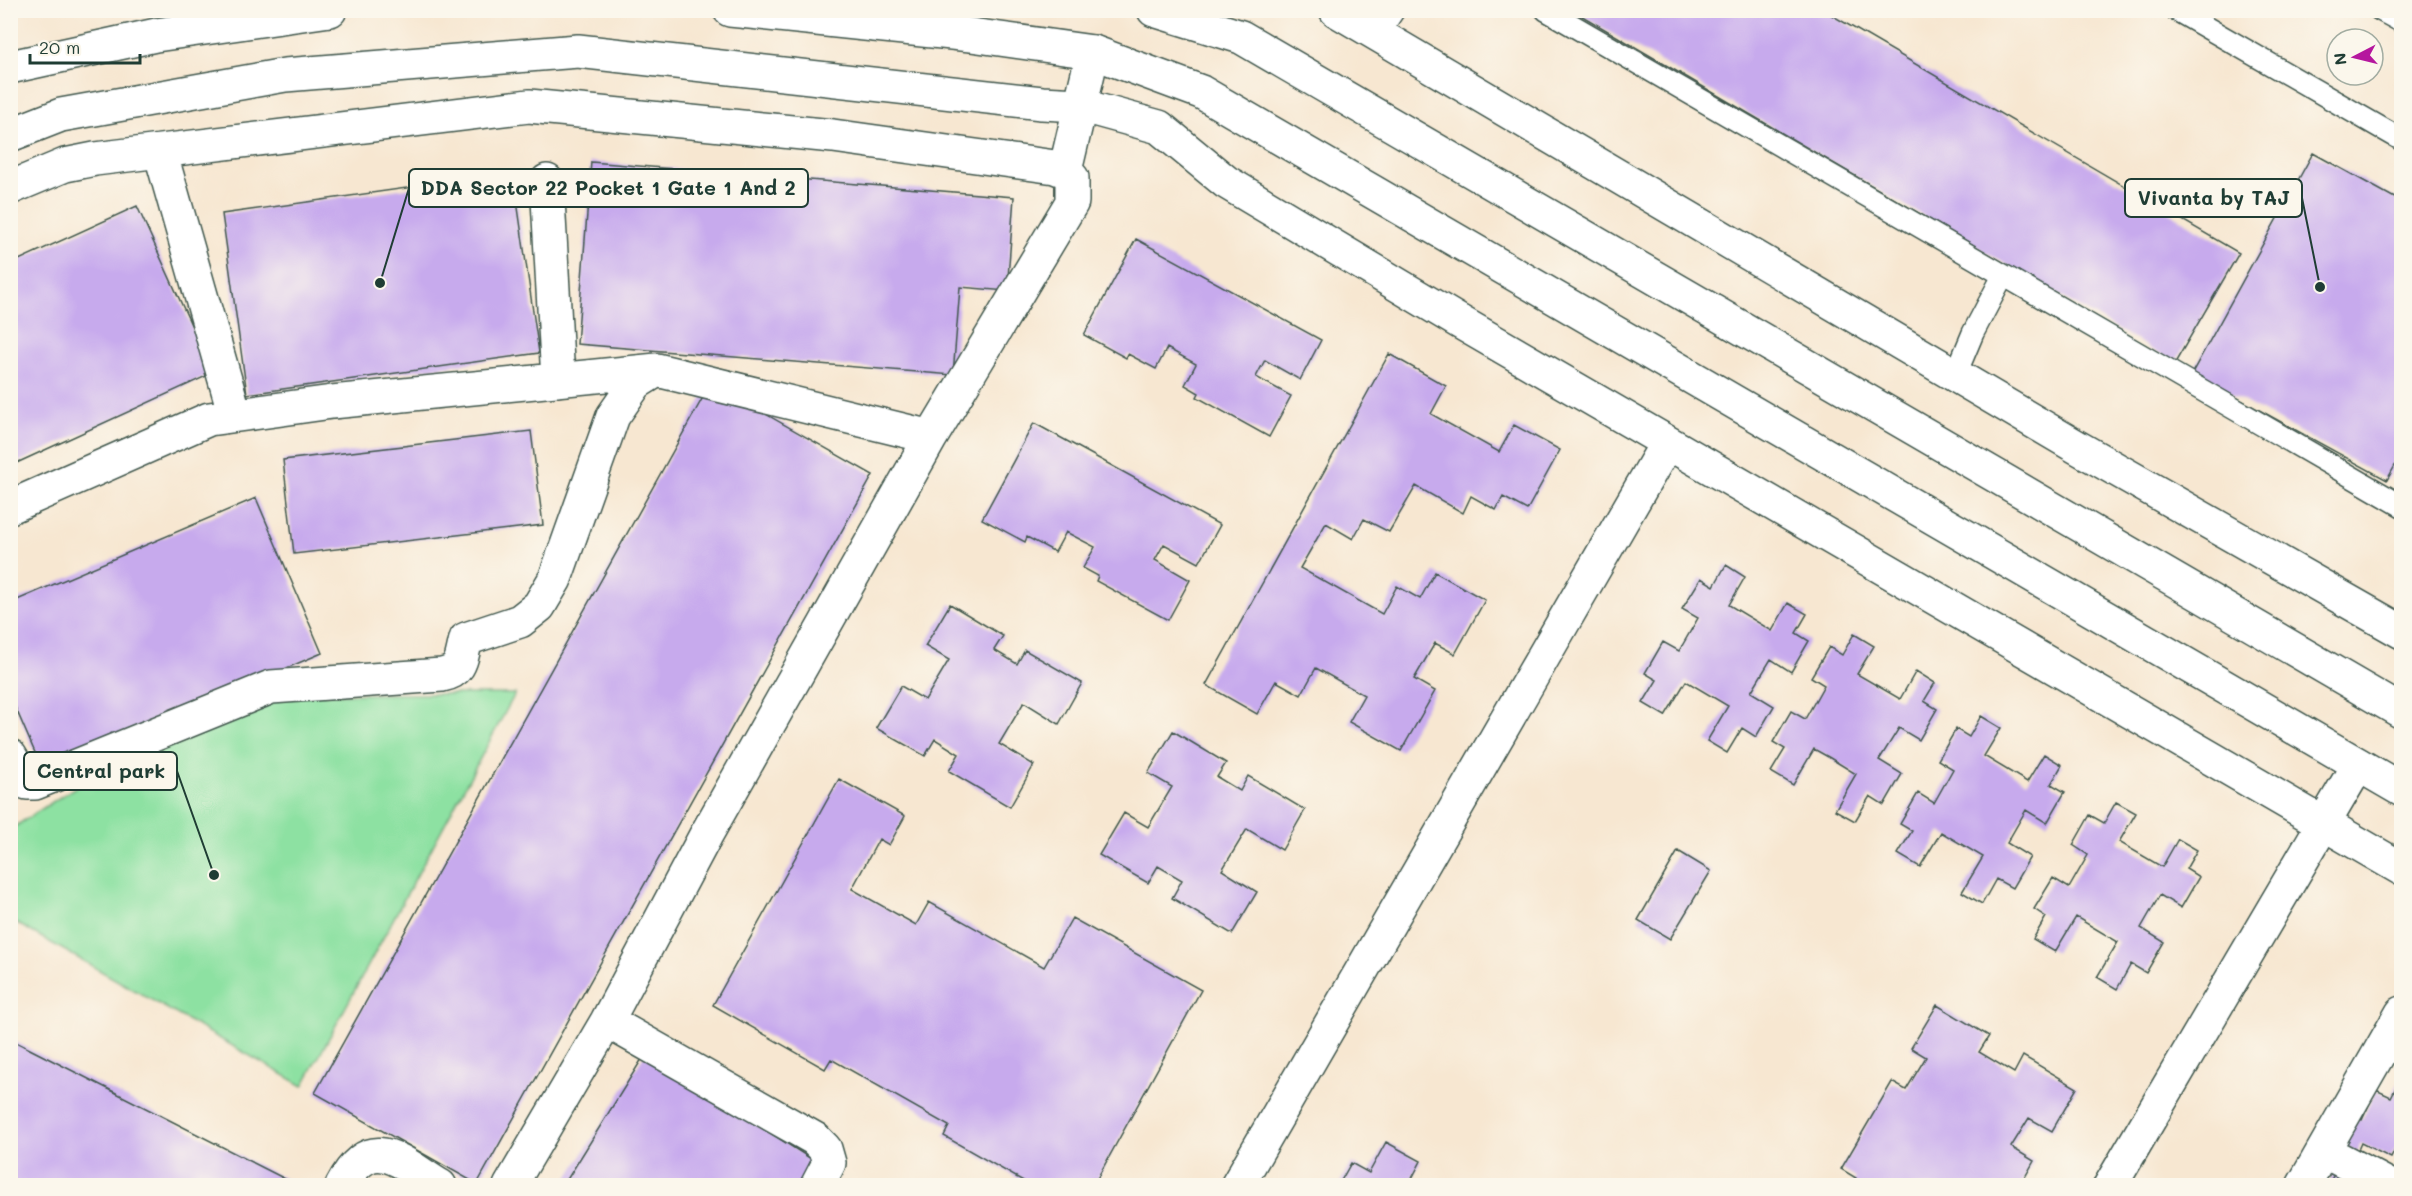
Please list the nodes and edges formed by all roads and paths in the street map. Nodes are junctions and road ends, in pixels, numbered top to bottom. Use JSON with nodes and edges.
{"nodes":[{"id":1,"x":330,"y":10,"type":"edge"},
{"id":2,"x":730,"y":10,"type":"edge"},
{"id":3,"x":1154,"y":10,"type":"edge"},
{"id":4,"x":1336,"y":10,"type":"edge"},
{"id":5,"x":1546,"y":10,"type":"edge"},
{"id":6,"x":2176,"y":10,"type":"edge"},
{"id":7,"x":2380,"y":10,"type":"edge"},
{"id":8,"x":2402,"y":22,"type":"edge"},
{"id":9,"x":1386,"y":23,"type":"edge"},
{"id":10,"x":1093,"y":52,"type":"junction"},
{"id":11,"x":10,"y":67,"type":"edge"},
{"id":12,"x":1079,"y":105,"type":"junction"},
{"id":13,"x":10,"y":135,"type":"edge"},
{"id":14,"x":2402,"y":140,"type":"edge"},
{"id":15,"x":160,"y":152,"type":"junction"},
{"id":16,"x":1065,"y":171,"type":"junction"},
{"id":17,"x":547,"y":181,"type":"dead end"},
{"id":18,"x":10,"y":188,"type":"edge"},
{"id":19,"x":2003,"y":276,"type":"junction"},
{"id":20,"x":657,"y":370,"type":"junction"},
{"id":21,"x":1955,"y":376,"type":"junction"},
{"id":22,"x":558,"y":380,"type":"junction"},
{"id":23,"x":235,"y":415,"type":"junction"},
{"id":24,"x":931,"y":436,"type":"junction"},
{"id":25,"x":1667,"y":443,"type":"junction"},
{"id":26,"x":2402,"y":506,"type":"edge"},
{"id":27,"x":10,"y":507,"type":"edge"},
{"id":28,"x":2402,"y":632,"type":"edge"},
{"id":29,"x":2402,"y":712,"type":"edge"},
{"id":30,"x":10,"y":756,"type":"edge"},
{"id":31,"x":2358,"y":765,"type":"junction"},
{"id":32,"x":2402,"y":790,"type":"edge"},
{"id":33,"x":2323,"y":825,"type":"junction"},
{"id":34,"x":2402,"y":869,"type":"edge"},
{"id":35,"x":2402,"y":1013,"type":"edge"},
{"id":36,"x":607,"y":1021,"type":"junction"},
{"id":37,"x":2324,"y":1150,"type":"junction"},
{"id":38,"x":342,"y":1185,"type":"edge"},
{"id":39,"x":440,"y":1185,"type":"edge"},
{"id":40,"x":510,"y":1185,"type":"edge"},
{"id":41,"x":818,"y":1185,"type":"edge"},
{"id":42,"x":1237,"y":1185,"type":"edge"},
{"id":43,"x":2110,"y":1185,"type":"edge"},
{"id":44,"x":2303,"y":1185,"type":"edge"},
{"id":45,"x":2390,"y":1185,"type":"edge"}],
"edges":[{"from":1,"to":11,"type":"street"},
{"from":2,"to":10,"type":"street"},
{"from":3,"to":29,"type":"street"},
{"from":4,"to":9,"type":"street"},
{"from":5,"to":19,"type":"lane"},
{"from":6,"to":14,"type":"lane"},
{"from":7,"to":8,"type":"lane"},
{"from":9,"to":21,"type":"street"},
{"from":10,"to":12,"type":"street"},
{"from":10,"to":31,"type":"street"},
{"from":12,"to":13,"type":"street"},
{"from":12,"to":16,"type":"street"},
{"from":12,"to":25,"type":"street"},
{"from":15,"to":16,"type":"street"},
{"from":15,"to":18,"type":"street"},
{"from":15,"to":23,"type":"street"},
{"from":16,"to":24,"type":"street"},
{"from":17,"to":22,"type":"street"},
{"from":19,"to":21,"type":"lane"},
{"from":19,"to":26,"type":"lane"},
{"from":20,"to":22,"type":"street"},
{"from":20,"to":24,"type":"street"},
{"from":20,"to":30,"type":"street"},
{"from":21,"to":28,"type":"street"},
{"from":22,"to":23,"type":"street"},
{"from":23,"to":27,"type":"street"},
{"from":24,"to":36,"type":"street"},
{"from":25,"to":33,"type":"street"},
{"from":25,"to":42,"type":"street"},
{"from":31,"to":32,"type":"street"},
{"from":31,"to":33,"type":"street"},
{"from":33,"to":34,"type":"street"},
{"from":33,"to":43,"type":"street"},
{"from":35,"to":37,"type":"street"},
{"from":36,"to":40,"type":"street"},
{"from":36,"to":41,"type":"street"},
{"from":37,"to":44,"type":"street"},
{"from":37,"to":45,"type":"street"},
{"from":38,"to":39,"type":"street"}]}
